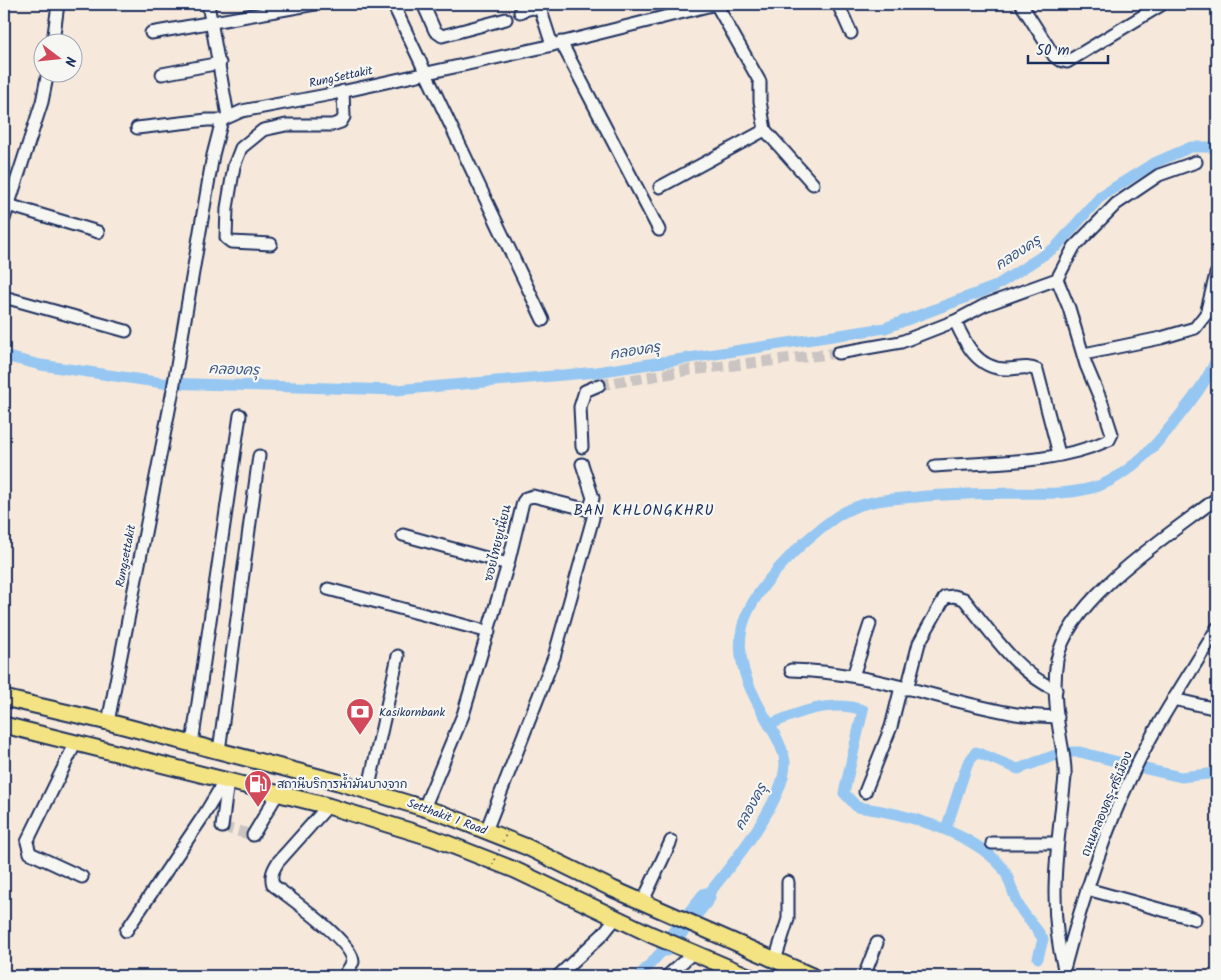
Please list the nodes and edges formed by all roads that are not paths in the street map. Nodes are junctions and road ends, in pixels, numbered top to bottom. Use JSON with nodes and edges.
{"nodes":[{"id":1,"x":58,"y":4,"type":"edge"},
{"id":2,"x":208,"y":4,"type":"edge"},
{"id":3,"x":315,"y":4,"type":"edge"},
{"id":4,"x":393,"y":4,"type":"edge"},
{"id":5,"x":423,"y":4,"type":"edge"},
{"id":6,"x":716,"y":4,"type":"edge"},
{"id":7,"x":838,"y":4,"type":"edge"},
{"id":8,"x":1021,"y":4,"type":"edge"},
{"id":9,"x":1161,"y":5,"type":"edge"},
{"id":10,"x":527,"y":8,"type":"edge"},
{"id":11,"x":506,"y":19,"type":"dead end"},
{"id":12,"x":213,"y":24,"type":"junction"},
{"id":13,"x":54,"y":32,"type":"edge"},
{"id":14,"x":851,"y":33,"type":"dead end"},
{"id":15,"x":151,"y":34,"type":"dead end"},
{"id":16,"x":557,"y":44,"type":"junction"},
{"id":17,"x":220,"y":63,"type":"junction"},
{"id":18,"x":424,"y":72,"type":"junction"},
{"id":19,"x":162,"y":74,"type":"dead end"},
{"id":20,"x":46,"y":82,"type":"edge"},
{"id":21,"x":343,"y":91,"type":"junction"},
{"id":22,"x":225,"y":118,"type":"junction"},
{"id":23,"x":136,"y":128,"type":"dead end"},
{"id":24,"x":765,"y":130,"type":"junction"},
{"id":25,"x":1196,"y":162,"type":"dead end"},
{"id":26,"x":813,"y":184,"type":"dead end"},
{"id":27,"x":660,"y":187,"type":"dead end"},
{"id":28,"x":8,"y":206,"type":"junction"},
{"id":29,"x":4,"y":219,"type":"edge"},
{"id":30,"x":659,"y":230,"type":"dead end"},
{"id":31,"x":98,"y":232,"type":"dead end"},
{"id":32,"x":271,"y":244,"type":"dead end"},
{"id":33,"x":1216,"y":274,"type":"edge"},
{"id":34,"x":1057,"y":279,"type":"junction"},
{"id":35,"x":4,"y":297,"type":"edge"},
{"id":36,"x":543,"y":320,"type":"dead end"},
{"id":37,"x":955,"y":321,"type":"junction"},
{"id":38,"x":126,"y":330,"type":"dead end"},
{"id":39,"x":838,"y":353,"type":"tunnel mouth"},
{"id":40,"x":1084,"y":354,"type":"junction"},
{"id":41,"x":599,"y":385,"type":"tunnel mouth"},
{"id":42,"x":240,"y":415,"type":"dead end"},
{"id":43,"x":582,"y":447,"type":"dead end"},
{"id":44,"x":1059,"y":454,"type":"junction"},
{"id":45,"x":259,"y":456,"type":"dead end"},
{"id":46,"x":582,"y":464,"type":"dead end"},
{"id":47,"x":935,"y":466,"type":"dead end"},
{"id":48,"x":1217,"y":498,"type":"edge"},
{"id":49,"x":589,"y":510,"type":"junction"},
{"id":50,"x":403,"y":535,"type":"dead end"},
{"id":51,"x":508,"y":564,"type":"junction"},
{"id":52,"x":328,"y":589,"type":"dead end"},
{"id":53,"x":870,"y":624,"type":"dead end"},
{"id":54,"x":1217,"y":628,"type":"edge"},
{"id":55,"x":488,"y":632,"type":"junction"},
{"id":56,"x":1212,"y":647,"type":"edge"},
{"id":57,"x":398,"y":656,"type":"dead end"},
{"id":58,"x":792,"y":670,"type":"dead end"},
{"id":59,"x":853,"y":676,"type":"junction"},
{"id":60,"x":904,"y":688,"type":"junction"},
{"id":61,"x":1056,"y":690,"type":"junction"},
{"id":62,"x":4,"y":698,"type":"edge"},
{"id":63,"x":1173,"y":699,"type":"junction"},
{"id":64,"x":1217,"y":709,"type":"edge"},
{"id":65,"x":1058,"y":717,"type":"junction"},
{"id":66,"x":108,"y":722,"type":"junction"},
{"id":67,"x":4,"y":725,"type":"edge"},
{"id":68,"x":76,"y":742,"type":"junction"},
{"id":69,"x":192,"y":744,"type":"junction"},
{"id":70,"x":219,"y":751,"type":"junction"},
{"id":71,"x":226,"y":780,"type":"junction"},
{"id":72,"x":368,"y":791,"type":"junction"},
{"id":73,"x":865,"y":792,"type":"dead end"},
{"id":74,"x":278,"y":793,"type":"junction"},
{"id":75,"x":328,"y":806,"type":"junction"},
{"id":76,"x":424,"y":808,"type":"junction"},
{"id":77,"x":222,"y":827,"type":"dead end"},
{"id":78,"x":486,"y":831,"type":"junction"},
{"id":79,"x":253,"y":835,"type":"dead end"},
{"id":80,"x":671,"y":841,"type":"dead end"},
{"id":81,"x":992,"y":843,"type":"dead end"},
{"id":82,"x":1058,"y":843,"type":"junction"},
{"id":83,"x":82,"y":876,"type":"dead end"},
{"id":84,"x":788,"y":882,"type":"dead end"},
{"id":85,"x":1087,"y":889,"type":"junction"},
{"id":86,"x":643,"y":901,"type":"junction"},
{"id":87,"x":615,"y":918,"type":"junction"},
{"id":88,"x":1195,"y":919,"type":"dead end"},
{"id":89,"x":126,"y":931,"type":"dead end"},
{"id":90,"x":878,"y":943,"type":"dead end"},
{"id":91,"x":690,"y":952,"type":"junction"},
{"id":92,"x":775,"y":960,"type":"junction"},
{"id":93,"x":346,"y":973,"type":"edge"},
{"id":94,"x":1062,"y":973,"type":"edge"},
{"id":95,"x":358,"y":976,"type":"edge"},
{"id":96,"x":558,"y":976,"type":"edge"},
{"id":97,"x":667,"y":976,"type":"edge"},
{"id":98,"x":748,"y":976,"type":"edge"},
{"id":99,"x":812,"y":976,"type":"edge"},
{"id":100,"x":864,"y":976,"type":"edge"}],
"edges":[{"from":1,"to":13,"type":"street"},
{"from":2,"to":12,"type":"street"},
{"from":3,"to":12,"type":"street"},
{"from":4,"to":18,"type":"street"},
{"from":5,"to":11,"type":"street"},
{"from":6,"to":16,"type":"street","name":"RungSettakit"},
{"from":6,"to":24,"type":"street"},
{"from":7,"to":14,"type":"street"},
{"from":8,"to":9,"type":"street"},
{"from":10,"to":16,"type":"street"},
{"from":12,"to":15,"type":"street"},
{"from":12,"to":17,"type":"street"},
{"from":16,"to":18,"type":"street","name":"RungSettakit"},
{"from":16,"to":30,"type":"street"},
{"from":17,"to":19,"type":"street"},
{"from":17,"to":22,"type":"street"},
{"from":18,"to":21,"type":"street","name":"RungSettakit"},
{"from":18,"to":36,"type":"street"},
{"from":20,"to":28,"type":"street"},
{"from":21,"to":22,"type":"street","name":"RungSettakit"},
{"from":21,"to":32,"type":"street"},
{"from":22,"to":23,"type":"street","name":"RungSettakit"},
{"from":22,"to":66,"type":"street","name":"Rungsettakit"},
{"from":24,"to":26,"type":"street"},
{"from":24,"to":27,"type":"street"},
{"from":25,"to":34,"type":"street"},
{"from":28,"to":29,"type":"street"},
{"from":28,"to":31,"type":"street"},
{"from":33,"to":40,"type":"street"},
{"from":34,"to":37,"type":"street"},
{"from":34,"to":40,"type":"street"},
{"from":35,"to":38,"type":"street"},
{"from":37,"to":39,"type":"street"},
{"from":37,"to":44,"type":"street"},
{"from":40,"to":44,"type":"street"},
{"from":41,"to":43,"type":"street"},
{"from":42,"to":69,"type":"street"},
{"from":44,"to":47,"type":"street"},
{"from":45,"to":70,"type":"street"},
{"from":46,"to":49,"type":"street"},
{"from":48,"to":61,"type":"street"},
{"from":49,"to":51,"type":"street","name":"ซอยไทยยูเนี่ยน"},
{"from":49,"to":78,"type":"street"},
{"from":50,"to":51,"type":"street"},
{"from":51,"to":55,"type":"street","name":"ซอยไทยยูเนี่ยน"},
{"from":52,"to":55,"type":"street"},
{"from":53,"to":59,"type":"street"},
{"from":54,"to":56,"type":"street","name":"ถนนคลองครุ-ศรีเมือง"},
{"from":55,"to":76,"type":"street","name":"ซอยไทยยูเนี่ยน"},
{"from":56,"to":63,"type":"street","name":"ถนนคลองครุ-ศรีเมือง"},
{"from":57,"to":72,"type":"street"},
{"from":58,"to":59,"type":"street"},
{"from":59,"to":60,"type":"street"},
{"from":60,"to":61,"type":"street"},
{"from":60,"to":65,"type":"street"},
{"from":60,"to":73,"type":"street"},
{"from":61,"to":65,"type":"street"},
{"from":62,"to":66,"type":"main road","name":"Setthakit 1 Road"},
{"from":63,"to":64,"type":"street"},
{"from":63,"to":85,"type":"street","name":"ถนนคลองครุ-ศรีเมือง"},
{"from":65,"to":82,"type":"street"},
{"from":66,"to":69,"type":"main road","name":"Setthakit 1 Road"},
{"from":67,"to":68,"type":"main road","name":"Setthakit 1 Road"},
{"from":68,"to":71,"type":"main road","name":"Setthakit 1 Road"},
{"from":68,"to":83,"type":"street"},
{"from":69,"to":70,"type":"main road","name":"Setthakit 1 Road"},
{"from":70,"to":72,"type":"main road","name":"Setthakit 1 Road"},
{"from":71,"to":74,"type":"main road","name":"Setthakit 1 Road"},
{"from":71,"to":77,"type":"street"},
{"from":71,"to":89,"type":"street"},
{"from":72,"to":76,"type":"main road","name":"Setthakit 1 Road"},
{"from":74,"to":75,"type":"main road","name":"Setthakit 1 Road"},
{"from":74,"to":79,"type":"street"},
{"from":75,"to":87,"type":"main road","name":"Setthakit 1 Road"},
{"from":75,"to":93,"type":"street"},
{"from":76,"to":78,"type":"main road","name":"Setthakit 1 Road"},
{"from":78,"to":86,"type":"main road","name":"Setthakit 1 Road"},
{"from":80,"to":86,"type":"street"},
{"from":81,"to":82,"type":"street"},
{"from":82,"to":94,"type":"street"},
{"from":84,"to":92,"type":"street"},
{"from":85,"to":88,"type":"street"},
{"from":85,"to":94,"type":"street","name":"ถนนคลองครุ-ศรีเมือง"},
{"from":86,"to":92,"type":"main road","name":"Setthakit 1 Road"},
{"from":87,"to":91,"type":"main road","name":"Setthakit 1 Road"},
{"from":87,"to":96,"type":"street"},
{"from":90,"to":100,"type":"street"},
{"from":91,"to":97,"type":"street"},
{"from":91,"to":98,"type":"main road","name":"Setthakit 1 Road"},
{"from":92,"to":99,"type":"main road","name":"Setthakit 1 Road"},
{"from":93,"to":95,"type":"street"}]}
